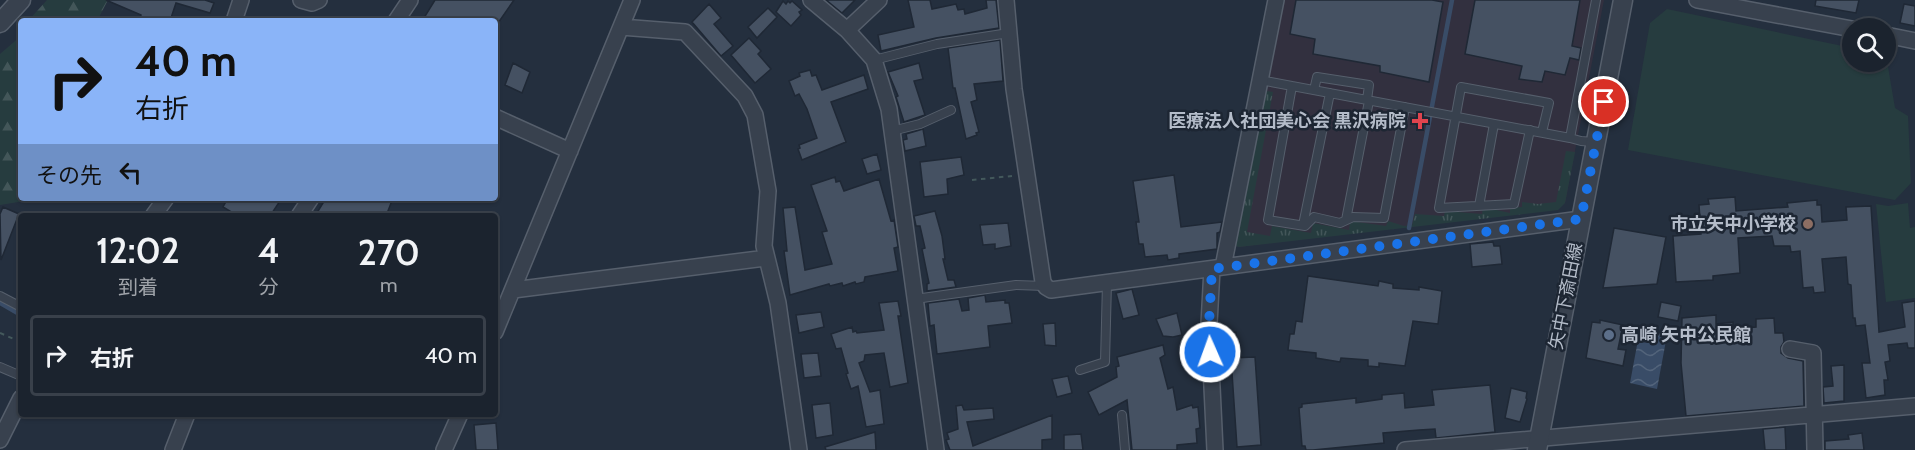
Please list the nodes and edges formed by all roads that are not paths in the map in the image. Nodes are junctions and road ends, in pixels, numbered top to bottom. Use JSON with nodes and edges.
{"nodes":[{"id":1,"x":21,"y":0,"type":"edge"},
{"id":2,"x":241,"y":0,"type":"edge"},
{"id":3,"x":301,"y":0,"type":"edge"},
{"id":4,"x":319,"y":0,"type":"edge"},
{"id":5,"x":410,"y":0,"type":"edge"},
{"id":6,"x":632,"y":0,"type":"edge"},
{"id":7,"x":811,"y":0,"type":"edge"},
{"id":8,"x":879,"y":0,"type":"edge"},
{"id":9,"x":1006,"y":0,"type":"edge"},
{"id":10,"x":1276,"y":0,"type":"edge"},
{"id":11,"x":1596,"y":0,"type":"edge"},
{"id":12,"x":1623,"y":0,"type":"edge"},
{"id":13,"x":1697,"y":0,"type":"edge"},
{"id":14,"x":235,"y":18,"type":"edge"},
{"id":15,"x":398,"y":18,"type":"edge"},
{"id":16,"x":0,"y":23,"type":"edge"},
{"id":17,"x":621,"y":27,"type":"junction"},
{"id":18,"x":1842,"y":27,"type":"edge"},
{"id":19,"x":847,"y":30,"type":"junction"},
{"id":20,"x":1009,"y":33,"type":"junction"},
{"id":21,"x":1896,"y":37,"type":"edge"},
{"id":22,"x":1915,"y":41,"type":"edge"},
{"id":23,"x":874,"y":60,"type":"junction"},
{"id":24,"x":1260,"y":80,"type":"junction"},
{"id":25,"x":1292,"y":86,"type":"junction"},
{"id":26,"x":1314,"y":90,"type":"junction"},
{"id":27,"x":1330,"y":93,"type":"junction"},
{"id":28,"x":1368,"y":100,"type":"junction"},
{"id":29,"x":1405,"y":107,"type":"junction"},
{"id":30,"x":951,"y":110,"type":"dead end"},
{"id":31,"x":1457,"y":117,"type":"junction"},
{"id":32,"x":498,"y":118,"type":"edge"},
{"id":33,"x":1494,"y":124,"type":"junction"},
{"id":34,"x":1530,"y":130,"type":"junction"},
{"id":35,"x":892,"y":131,"type":"junction"},
{"id":36,"x":1542,"y":132,"type":"junction"},
{"id":37,"x":1570,"y":138,"type":"junction"},
{"id":38,"x":1596,"y":142,"type":"junction"},
{"id":39,"x":570,"y":151,"type":"junction"},
{"id":40,"x":1479,"y":206,"type":"junction"},
{"id":41,"x":1581,"y":219,"type":"junction"},
{"id":42,"x":1346,"y":220,"type":"junction"},
{"id":43,"x":1303,"y":225,"type":"junction"},
{"id":44,"x":765,"y":258,"type":"junction"},
{"id":45,"x":1217,"y":268,"type":"junction"},
{"id":46,"x":1107,"y":282,"type":"junction"},
{"id":47,"x":1046,"y":286,"type":"junction"},
{"id":48,"x":513,"y":290,"type":"junction"},
{"id":49,"x":0,"y":296,"type":"edge"},
{"id":50,"x":915,"y":299,"type":"junction"},
{"id":51,"x":18,"y":305,"type":"edge"},
{"id":52,"x":498,"y":325,"type":"edge"},
{"id":53,"x":1790,"y":349,"type":"dead end"},
{"id":54,"x":0,"y":367,"type":"edge"},
{"id":55,"x":1080,"y":370,"type":"dead end"},
{"id":56,"x":18,"y":375,"type":"edge"},
{"id":57,"x":18,"y":404,"type":"edge"},
{"id":58,"x":1915,"y":406,"type":"edge"},
{"id":59,"x":1122,"y":415,"type":"dead end"},
{"id":60,"x":1815,"y":415,"type":"junction"},
{"id":61,"x":185,"y":417,"type":"edge"},
{"id":62,"x":459,"y":417,"type":"edge"},
{"id":63,"x":0,"y":440,"type":"edge"},
{"id":64,"x":1538,"y":444,"type":"edge"},
{"id":65,"x":173,"y":450,"type":"edge"},
{"id":66,"x":444,"y":450,"type":"edge"},
{"id":67,"x":799,"y":450,"type":"edge"},
{"id":68,"x":936,"y":450,"type":"edge"},
{"id":69,"x":1125,"y":450,"type":"edge"},
{"id":70,"x":1215,"y":450,"type":"edge"},
{"id":71,"x":1405,"y":450,"type":"edge"},
{"id":72,"x":1815,"y":450,"type":"edge"}],
"edges":[{"from":1,"to":16,"type":"street"},
{"from":2,"to":14,"type":"street"},
{"from":3,"to":4,"type":"street"},
{"from":5,"to":15,"type":"street"},
{"from":6,"to":17,"type":"street"},
{"from":7,"to":19,"type":"street"},
{"from":8,"to":19,"type":"street"},
{"from":9,"to":20,"type":"street"},
{"from":10,"to":24,"type":"street"},
{"from":11,"to":37,"type":"lane"},
{"from":12,"to":38,"type":"street","name":"矢中下斎田線"},
{"from":13,"to":18,"type":"street"},
{"from":17,"to":39,"type":"street"},
{"from":17,"to":44,"type":"street"},
{"from":19,"to":23,"type":"street"},
{"from":20,"to":23,"type":"lane"},
{"from":20,"to":47,"type":"street"},
{"from":21,"to":22,"type":"street"},
{"from":23,"to":35,"type":"street"},
{"from":24,"to":25,"type":"lane"},
{"from":24,"to":45,"type":"street"},
{"from":25,"to":26,"type":"lane"},
{"from":25,"to":43,"type":"lane"},
{"from":26,"to":27,"type":"lane"},
{"from":26,"to":28,"type":"lane"},
{"from":27,"to":28,"type":"lane"},
{"from":27,"to":43,"type":"lane"},
{"from":28,"to":29,"type":"lane"},
{"from":28,"to":42,"type":"lane"},
{"from":29,"to":31,"type":"lane"},
{"from":29,"to":42,"type":"lane"},
{"from":30,"to":35,"type":"lane"},
{"from":31,"to":33,"type":"lane"},
{"from":31,"to":36,"type":"lane"},
{"from":31,"to":40,"type":"lane"},
{"from":32,"to":39,"type":"street"},
{"from":33,"to":34,"type":"lane"},
{"from":33,"to":40,"type":"lane"},
{"from":34,"to":36,"type":"lane"},
{"from":34,"to":40,"type":"lane"},
{"from":35,"to":50,"type":"street"},
{"from":36,"to":37,"type":"lane"},
{"from":37,"to":38,"type":"lane"},
{"from":38,"to":41,"type":"street","name":"矢中下斎田線"},
{"from":39,"to":48,"type":"street"},
{"from":41,"to":45,"type":"street"},
{"from":41,"to":64,"type":"street","name":"矢中下斎田線"},
{"from":42,"to":43,"type":"lane"},
{"from":44,"to":48,"type":"street"},
{"from":44,"to":67,"type":"street"},
{"from":45,"to":46,"type":"street"},
{"from":45,"to":70,"type":"street"},
{"from":46,"to":47,"type":"street"},
{"from":46,"to":55,"type":"lane"},
{"from":47,"to":50,"type":"lane"},
{"from":48,"to":52,"type":"street"},
{"from":49,"to":51,"type":"lane"},
{"from":50,"to":68,"type":"street"},
{"from":53,"to":60,"type":"street"},
{"from":54,"to":56,"type":"lane"},
{"from":57,"to":63,"type":"street"},
{"from":58,"to":60,"type":"street"},
{"from":59,"to":69,"type":"lane"},
{"from":60,"to":64,"type":"street"},
{"from":60,"to":72,"type":"street"},
{"from":61,"to":65,"type":"street"},
{"from":62,"to":66,"type":"street"},
{"from":64,"to":71,"type":"street"}]}
